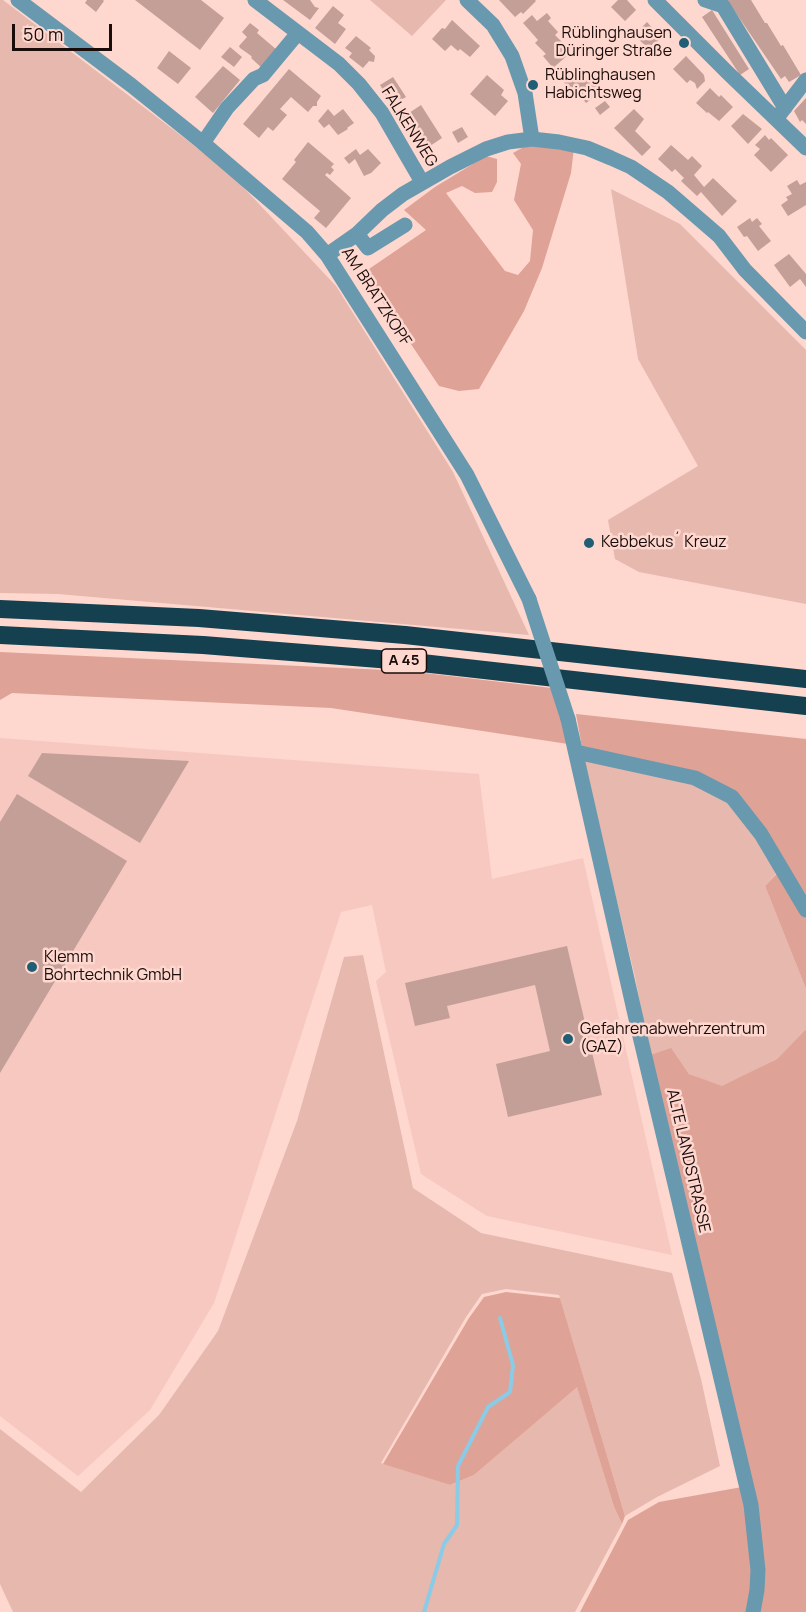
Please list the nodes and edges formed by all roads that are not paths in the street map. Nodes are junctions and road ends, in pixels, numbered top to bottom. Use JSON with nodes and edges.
{"nodes":[{"id":1,"x":18,"y":0,"type":"edge"},
{"id":2,"x":255,"y":0,"type":"edge"},
{"id":3,"x":467,"y":0,"type":"edge"},
{"id":4,"x":655,"y":0,"type":"edge"},
{"id":5,"x":705,"y":0,"type":"edge"},
{"id":6,"x":297,"y":33,"type":"junction"},
{"id":7,"x":806,"y":80,"type":"edge"},
{"id":8,"x":781,"y":113,"type":"junction"},
{"id":9,"x":532,"y":139,"type":"junction"},
{"id":10,"x":203,"y":143,"type":"junction"},
{"id":11,"x":806,"y":148,"type":"edge"},
{"id":12,"x":422,"y":182,"type":"junction"},
{"id":13,"x":405,"y":225,"type":"dead end"},
{"id":14,"x":357,"y":234,"type":"junction"},
{"id":15,"x":327,"y":255,"type":"junction"},
{"id":16,"x":806,"y":332,"type":"edge"},
{"id":17,"x":0,"y":609,"type":"edge"},
{"id":18,"x":0,"y":635,"type":"edge"},
{"id":19,"x":806,"y":679,"type":"edge"},
{"id":20,"x":806,"y":706,"type":"edge"},
{"id":21,"x":568,"y":719,"type":"joint"},
{"id":22,"x":576,"y":752,"type":"junction"},
{"id":23,"x":806,"y":910,"type":"edge"},
{"id":24,"x":753,"y":1612,"type":"edge"}],
"edges":[{"from":1,"to":10,"type":"street","name":"AM BRATZKOPF"},
{"from":2,"to":6,"type":"street","name":"FALKENWEG"},
{"from":3,"to":9,"type":"street"},
{"from":4,"to":8,"type":"street"},
{"from":5,"to":8,"type":"street"},
{"from":6,"to":10,"type":"street"},
{"from":6,"to":12,"type":"street","name":"FALKENWEG"},
{"from":7,"to":8,"type":"street"},
{"from":8,"to":11,"type":"street"},
{"from":9,"to":12,"type":"street"},
{"from":9,"to":16,"type":"street"},
{"from":10,"to":15,"type":"street","name":"AM BRATZKOPF"},
{"from":12,"to":14,"type":"street"},
{"from":13,"to":14,"type":"street"},
{"from":14,"to":15,"type":"street"},
{"from":15,"to":21,"type":"street","name":"AM BRATZKOPF","bridge":true},
{"from":17,"to":19,"type":"highway","number":"A 45"},
{"from":18,"to":20,"type":"highway","number":"A 45"},
{"from":21,"to":22,"type":"street","name":"ALTE LANDSTRASSE"},
{"from":22,"to":23,"type":"street"},
{"from":22,"to":24,"type":"street","name":"ALTE LANDSTRASSE"}]}
